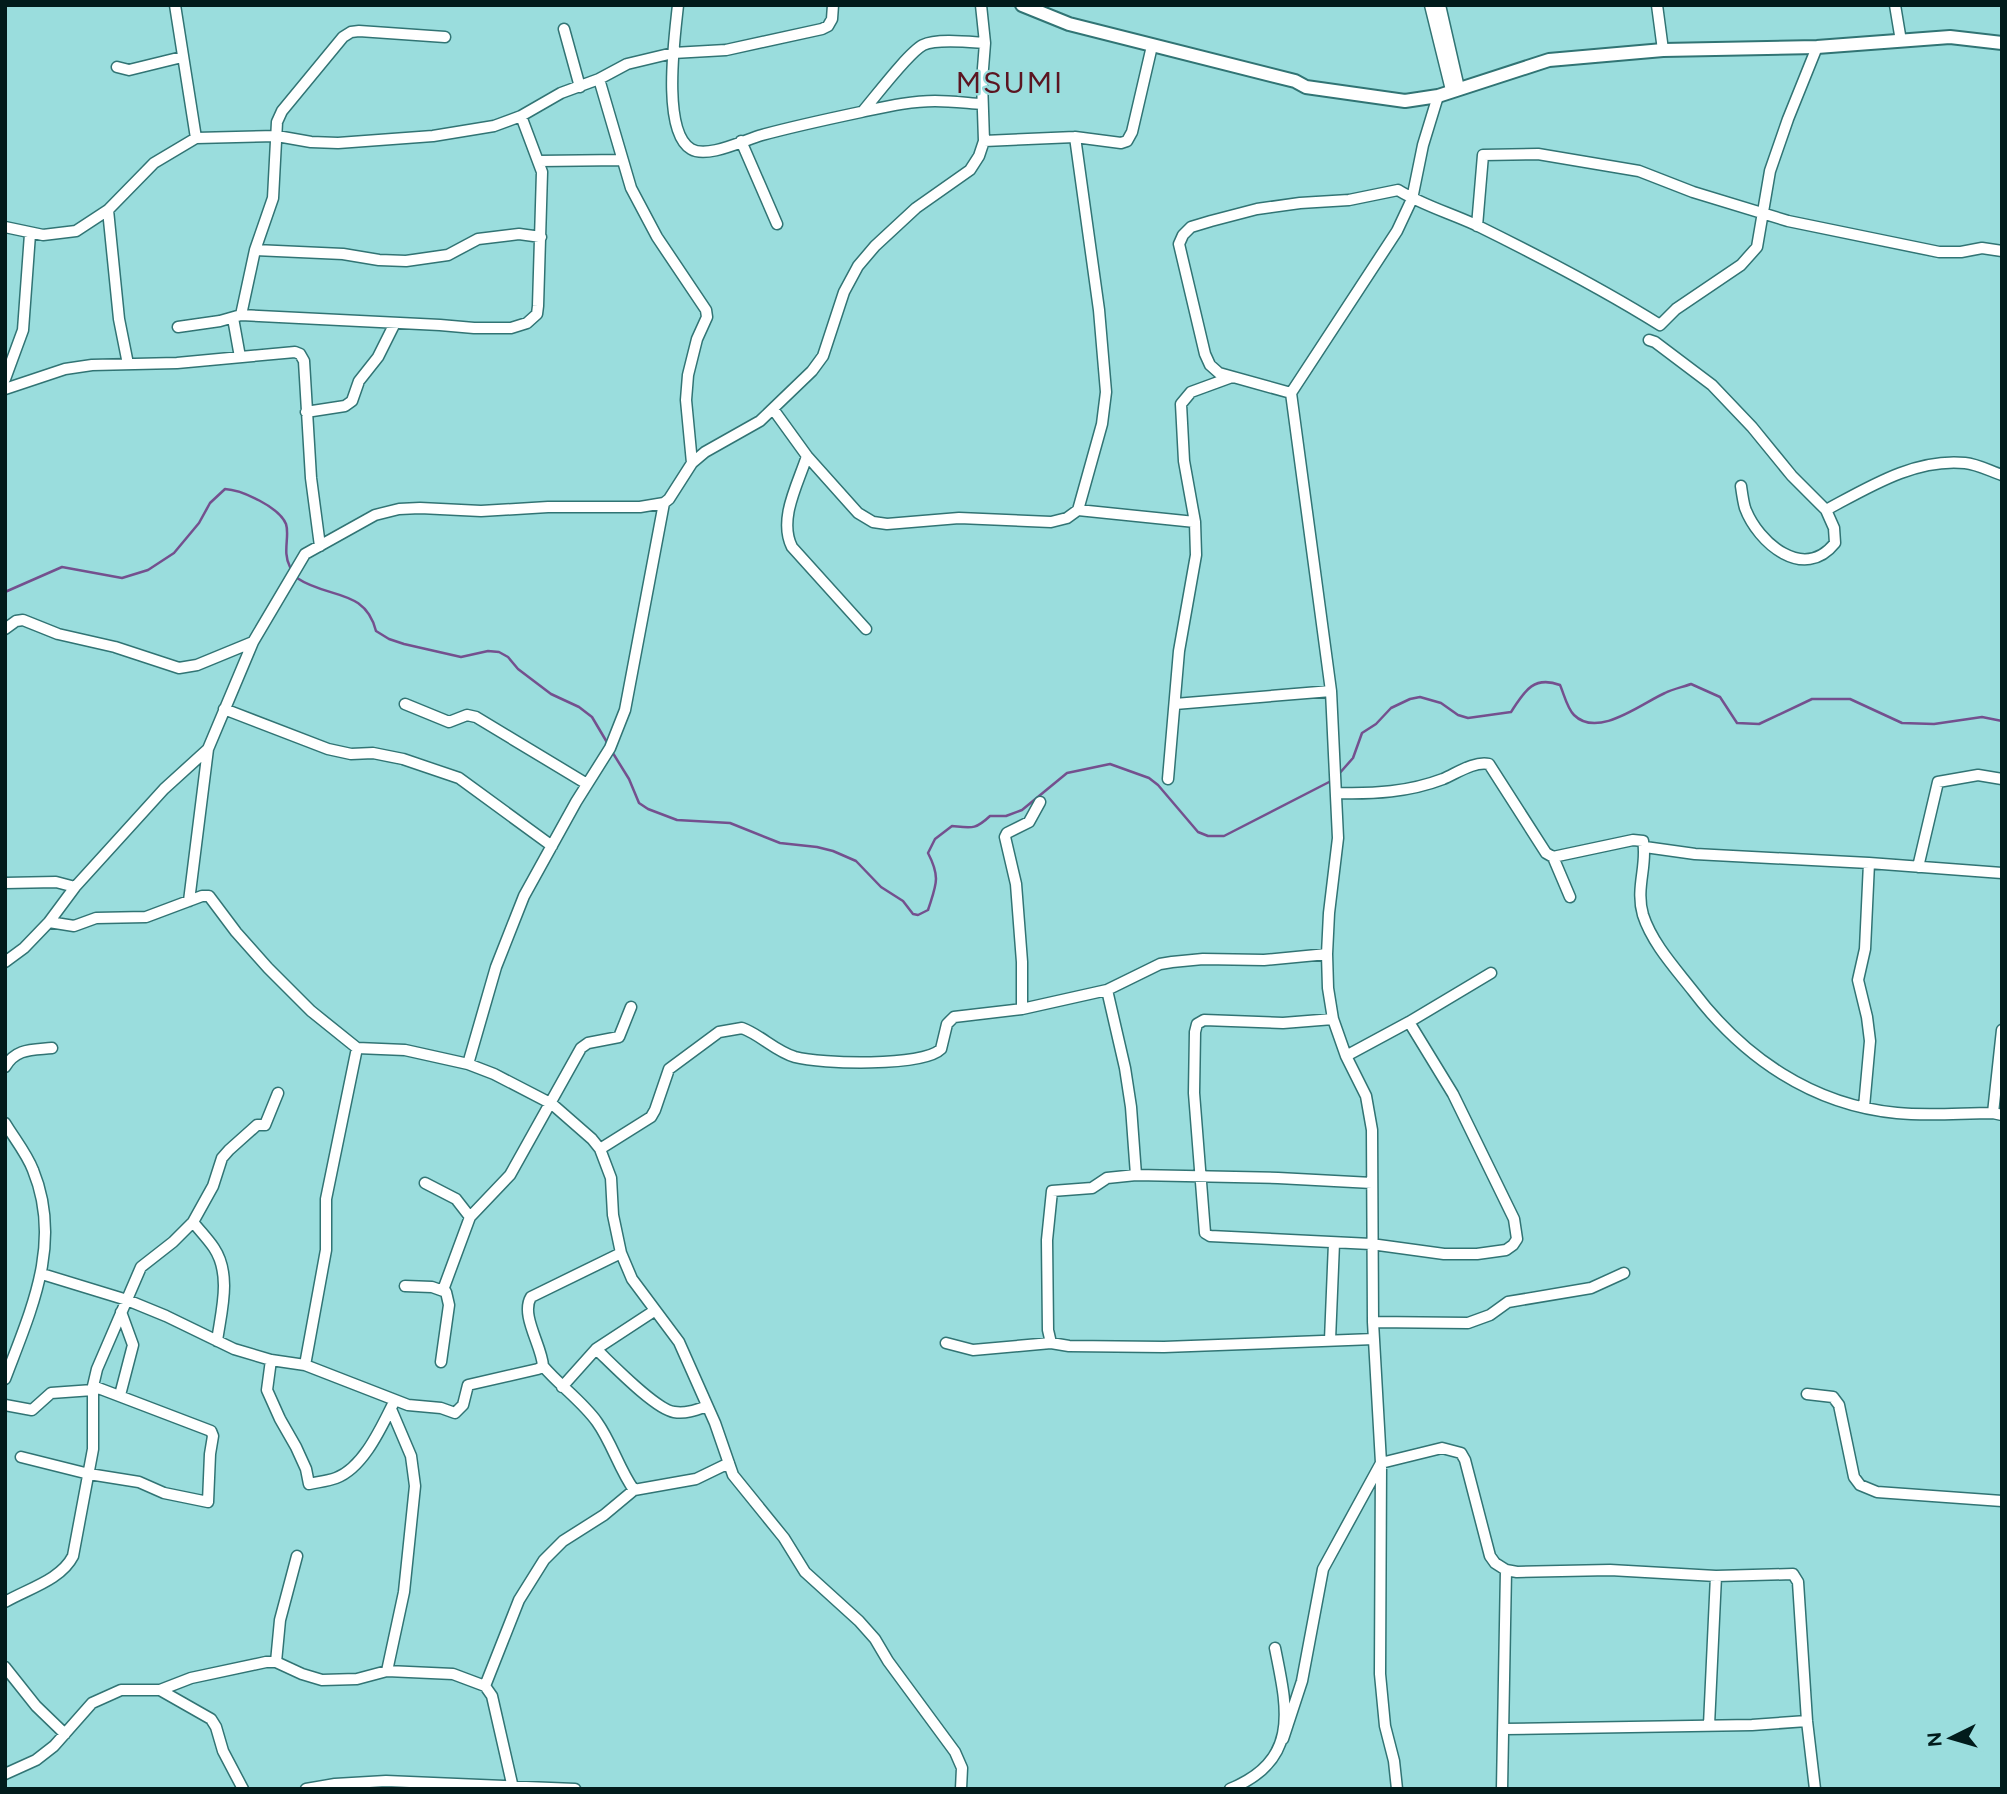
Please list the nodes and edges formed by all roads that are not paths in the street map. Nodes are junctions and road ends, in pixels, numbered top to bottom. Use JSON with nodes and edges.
{"nodes":[{"id":1,"x":175,"y":5,"type":"edge"},
{"id":2,"x":678,"y":5,"type":"edge"},
{"id":3,"x":833,"y":5,"type":"edge"},
{"id":4,"x":981,"y":5,"type":"edge"},
{"id":5,"x":1023,"y":5,"type":"edge"},
{"id":6,"x":1430,"y":5,"type":"edge"},
{"id":7,"x":1440,"y":5,"type":"edge"},
{"id":8,"x":1657,"y":5,"type":"edge"},
{"id":9,"x":1895,"y":5,"type":"edge"},
{"id":10,"x":564,"y":29,"type":"dead end"},
{"id":11,"x":445,"y":37,"type":"dead end"},
{"id":12,"x":1902,"y":41,"type":"junction"},
{"id":13,"x":985,"y":43,"type":"junction"},
{"id":14,"x":2002,"y":43,"type":"edge"},
{"id":15,"x":1152,"y":46,"type":"junction"},
{"id":16,"x":1817,"y":47,"type":"junction"},
{"id":17,"x":1663,"y":50,"type":"junction"},
{"id":18,"x":673,"y":53,"type":"junction"},
{"id":19,"x":182,"y":57,"type":"junction"},
{"id":20,"x":117,"y":67,"type":"dead end"},
{"id":21,"x":599,"y":79,"type":"junction"},
{"id":22,"x":580,"y":87,"type":"junction"},
{"id":23,"x":1455,"y":89,"type":"junction"},
{"id":24,"x":1438,"y":96,"type":"junction"},
{"id":25,"x":982,"y":104,"type":"junction"},
{"id":26,"x":863,"y":112,"type":"junction"},
{"id":27,"x":521,"y":116,"type":"junction"},
{"id":28,"x":277,"y":136,"type":"junction"},
{"id":29,"x":1074,"y":137,"type":"junction"},
{"id":30,"x":196,"y":138,"type":"junction"},
{"id":31,"x":741,"y":141,"type":"junction"},
{"id":32,"x":984,"y":141,"type":"junction"},
{"id":33,"x":622,"y":160,"type":"junction"},
{"id":34,"x":539,"y":161,"type":"junction"},
{"id":35,"x":1412,"y":199,"type":"junction"},
{"id":36,"x":108,"y":210,"type":"junction"},
{"id":37,"x":1762,"y":213,"type":"junction"},
{"id":38,"x":777,"y":223,"type":"dead end"},
{"id":39,"x":1476,"y":226,"type":"junction"},
{"id":40,"x":5,"y":227,"type":"edge"},
{"id":41,"x":30,"y":234,"type":"junction"},
{"id":42,"x":541,"y":237,"type":"junction"},
{"id":43,"x":255,"y":250,"type":"junction"},
{"id":44,"x":2002,"y":251,"type":"edge"},
{"id":45,"x":237,"y":317,"type":"junction"},
{"id":46,"x":395,"y":323,"type":"junction"},
{"id":47,"x":178,"y":327,"type":"dead end"},
{"id":48,"x":1649,"y":340,"type":"dead end"},
{"id":49,"x":240,"y":357,"type":"junction"},
{"id":50,"x":128,"y":364,"type":"junction"},
{"id":51,"x":1232,"y":377,"type":"junction"},
{"id":52,"x":5,"y":379,"type":"edge"},
{"id":53,"x":5,"y":389,"type":"edge"},
{"id":54,"x":1291,"y":393,"type":"junction"},
{"id":55,"x":773,"y":409,"type":"junction"},
{"id":56,"x":306,"y":412,"type":"junction"},
{"id":57,"x":807,"y":456,"type":"junction"},
{"id":58,"x":692,"y":463,"type":"junction"},
{"id":59,"x":2002,"y":475,"type":"edge"},
{"id":60,"x":1741,"y":486,"type":"dead end"},
{"id":61,"x":664,"y":503,"type":"junction"},
{"id":62,"x":1078,"y":510,"type":"junction"},
{"id":63,"x":1826,"y":510,"type":"junction"},
{"id":64,"x":1195,"y":522,"type":"junction"},
{"id":65,"x":320,"y":546,"type":"junction"},
{"id":66,"x":5,"y":629,"type":"edge"},
{"id":67,"x":866,"y":629,"type":"dead end"},
{"id":68,"x":253,"y":642,"type":"junction"},
{"id":69,"x":1331,"y":691,"type":"junction"},
{"id":70,"x":405,"y":704,"type":"dead end"},
{"id":71,"x":1175,"y":704,"type":"junction"},
{"id":72,"x":224,"y":709,"type":"junction"},
{"id":73,"x":208,"y":749,"type":"junction"},
{"id":74,"x":1168,"y":779,"type":"dead end"},
{"id":75,"x":2002,"y":779,"type":"edge"},
{"id":76,"x":587,"y":784,"type":"junction"},
{"id":77,"x":1337,"y":790,"type":"junction"},
{"id":78,"x":1040,"y":802,"type":"dead end"},
{"id":79,"x":552,"y":846,"type":"junction"},
{"id":80,"x":1644,"y":847,"type":"junction"},
{"id":81,"x":1553,"y":857,"type":"junction"},
{"id":82,"x":1869,"y":863,"type":"junction"},
{"id":83,"x":1918,"y":867,"type":"junction"},
{"id":84,"x":2002,"y":873,"type":"edge"},
{"id":85,"x":5,"y":883,"type":"edge"},
{"id":86,"x":75,"y":887,"type":"junction"},
{"id":87,"x":1570,"y":897,"type":"dead end"},
{"id":88,"x":189,"y":901,"type":"junction"},
{"id":89,"x":49,"y":922,"type":"junction"},
{"id":90,"x":1326,"y":954,"type":"junction"},
{"id":91,"x":5,"y":962,"type":"edge"},
{"id":92,"x":1490,"y":973,"type":"dead end"},
{"id":93,"x":1107,"y":990,"type":"junction"},
{"id":94,"x":631,"y":1007,"type":"dead end"},
{"id":95,"x":1022,"y":1009,"type":"junction"},
{"id":96,"x":1333,"y":1018,"type":"junction"},
{"id":97,"x":1409,"y":1022,"type":"junction"},
{"id":98,"x":2002,"y":1030,"type":"edge"},
{"id":99,"x":52,"y":1048,"type":"dead end"},
{"id":100,"x":357,"y":1048,"type":"junction"},
{"id":101,"x":1346,"y":1056,"type":"junction"},
{"id":102,"x":468,"y":1064,"type":"junction"},
{"id":103,"x":6,"y":1065,"type":"edge"},
{"id":104,"x":278,"y":1093,"type":"dead end"},
{"id":105,"x":552,"y":1104,"type":"junction"},
{"id":106,"x":1864,"y":1107,"type":"junction"},
{"id":107,"x":1997,"y":1114,"type":"edge"},
{"id":108,"x":5,"y":1123,"type":"edge"},
{"id":109,"x":600,"y":1149,"type":"junction"},
{"id":110,"x":1136,"y":1175,"type":"junction"},
{"id":111,"x":1201,"y":1176,"type":"junction"},
{"id":112,"x":425,"y":1183,"type":"dead end"},
{"id":113,"x":1372,"y":1183,"type":"junction"},
{"id":114,"x":470,"y":1217,"type":"junction"},
{"id":115,"x":193,"y":1222,"type":"junction"},
{"id":116,"x":1334,"y":1243,"type":"junction"},
{"id":117,"x":1371,"y":1244,"type":"junction"},
{"id":118,"x":621,"y":1253,"type":"junction"},
{"id":119,"x":1624,"y":1273,"type":"dead end"},
{"id":120,"x":41,"y":1274,"type":"junction"},
{"id":121,"x":405,"y":1286,"type":"dead end"},
{"id":122,"x":443,"y":1290,"type":"junction"},
{"id":123,"x":127,"y":1300,"type":"junction"},
{"id":124,"x":654,"y":1311,"type":"junction"},
{"id":125,"x":121,"y":1312,"type":"junction"},
{"id":126,"x":1373,"y":1322,"type":"junction"},
{"id":127,"x":1374,"y":1339,"type":"junction"},
{"id":128,"x":1330,"y":1340,"type":"junction"},
{"id":129,"x":217,"y":1342,"type":"junction"},
{"id":130,"x":946,"y":1343,"type":"dead end"},
{"id":131,"x":1051,"y":1343,"type":"junction"},
{"id":132,"x":596,"y":1349,"type":"junction"},
{"id":133,"x":271,"y":1360,"type":"junction"},
{"id":134,"x":441,"y":1362,"type":"dead end"},
{"id":135,"x":304,"y":1365,"type":"junction"},
{"id":136,"x":543,"y":1366,"type":"junction"},
{"id":137,"x":5,"y":1380,"type":"edge"},
{"id":138,"x":562,"y":1387,"type":"junction"},
{"id":139,"x":93,"y":1388,"type":"junction"},
{"id":140,"x":1807,"y":1394,"type":"dead end"},
{"id":141,"x":120,"y":1395,"type":"junction"},
{"id":142,"x":5,"y":1405,"type":"edge"},
{"id":143,"x":393,"y":1405,"type":"junction"},
{"id":144,"x":707,"y":1406,"type":"junction"},
{"id":145,"x":21,"y":1457,"type":"dead end"},
{"id":146,"x":729,"y":1463,"type":"junction"},
{"id":147,"x":1381,"y":1463,"type":"junction"},
{"id":148,"x":89,"y":1474,"type":"junction"},
{"id":149,"x":634,"y":1490,"type":"junction"},
{"id":150,"x":2002,"y":1501,"type":"edge"},
{"id":151,"x":297,"y":1556,"type":"dead end"},
{"id":152,"x":1506,"y":1570,"type":"junction"},
{"id":153,"x":1716,"y":1576,"type":"junction"},
{"id":154,"x":5,"y":1602,"type":"edge"},
{"id":155,"x":1275,"y":1648,"type":"dead end"},
{"id":156,"x":276,"y":1662,"type":"junction"},
{"id":157,"x":5,"y":1667,"type":"edge"},
{"id":158,"x":387,"y":1671,"type":"junction"},
{"id":159,"x":485,"y":1686,"type":"junction"},
{"id":160,"x":160,"y":1689,"type":"junction"},
{"id":161,"x":1807,"y":1721,"type":"junction"},
{"id":162,"x":1709,"y":1725,"type":"junction"},
{"id":163,"x":1503,"y":1728,"type":"junction"},
{"id":164,"x":65,"y":1734,"type":"junction"},
{"id":165,"x":1283,"y":1739,"type":"junction"},
{"id":166,"x":5,"y":1774,"type":"edge"},
{"id":167,"x":513,"y":1788,"type":"edge"},
{"id":168,"x":243,"y":1789,"type":"edge"},
{"id":169,"x":306,"y":1789,"type":"edge"},
{"id":170,"x":575,"y":1789,"type":"edge"},
{"id":171,"x":961,"y":1789,"type":"edge"},
{"id":172,"x":1230,"y":1789,"type":"edge"},
{"id":173,"x":1397,"y":1789,"type":"edge"},
{"id":174,"x":1502,"y":1789,"type":"edge"},
{"id":175,"x":1815,"y":1789,"type":"edge"}],
"edges":[{"from":1,"to":19,"type":"street"},
{"from":2,"to":18,"type":"street"},
{"from":3,"to":18,"type":"street"},
{"from":4,"to":13,"type":"street"},
{"from":5,"to":15,"type":"street"},
{"from":6,"to":23,"type":"street"},
{"from":7,"to":23,"type":"street"},
{"from":8,"to":17,"type":"street"},
{"from":9,"to":12,"type":"street"},
{"from":10,"to":22,"type":"street"},
{"from":11,"to":28,"type":"street"},
{"from":12,"to":14,"type":"street"},
{"from":12,"to":16,"type":"street"},
{"from":13,"to":25,"type":"street"},
{"from":13,"to":26,"type":"street"},
{"from":15,"to":24,"type":"street"},
{"from":15,"to":29,"type":"street"},
{"from":16,"to":17,"type":"street"},
{"from":16,"to":37,"type":"street"},
{"from":17,"to":23,"type":"street"},
{"from":18,"to":21,"type":"street"},
{"from":18,"to":31,"type":"street"},
{"from":19,"to":20,"type":"street"},
{"from":19,"to":30,"type":"street"},
{"from":21,"to":22,"type":"street"},
{"from":21,"to":33,"type":"street"},
{"from":22,"to":27,"type":"street"},
{"from":23,"to":24,"type":"street"},
{"from":24,"to":35,"type":"street"},
{"from":25,"to":26,"type":"street"},
{"from":25,"to":32,"type":"street"},
{"from":26,"to":31,"type":"street"},
{"from":27,"to":28,"type":"street"},
{"from":27,"to":34,"type":"street"},
{"from":28,"to":30,"type":"street"},
{"from":28,"to":43,"type":"street"},
{"from":29,"to":32,"type":"street"},
{"from":29,"to":62,"type":"street"},
{"from":30,"to":36,"type":"street"},
{"from":31,"to":38,"type":"street"},
{"from":32,"to":55,"type":"street"},
{"from":33,"to":34,"type":"street"},
{"from":33,"to":58,"type":"street"},
{"from":34,"to":42,"type":"street"},
{"from":35,"to":39,"type":"street"},
{"from":35,"to":51,"type":"street"},
{"from":35,"to":54,"type":"street"},
{"from":36,"to":41,"type":"street"},
{"from":36,"to":50,"type":"street"},
{"from":37,"to":39,"type":"street"},
{"from":37,"to":39,"type":"street"},
{"from":37,"to":44,"type":"street"},
{"from":40,"to":41,"type":"street"},
{"from":41,"to":52,"type":"street"},
{"from":42,"to":43,"type":"street"},
{"from":42,"to":46,"type":"street"},
{"from":43,"to":45,"type":"street"},
{"from":45,"to":46,"type":"street"},
{"from":45,"to":47,"type":"street"},
{"from":45,"to":49,"type":"street"},
{"from":46,"to":56,"type":"street"},
{"from":48,"to":63,"type":"street"},
{"from":49,"to":50,"type":"street"},
{"from":49,"to":56,"type":"street"},
{"from":50,"to":53,"type":"street"},
{"from":51,"to":54,"type":"street"},
{"from":51,"to":64,"type":"street"},
{"from":54,"to":69,"type":"street"},
{"from":55,"to":57,"type":"street"},
{"from":55,"to":58,"type":"street"},
{"from":56,"to":65,"type":"street"},
{"from":57,"to":62,"type":"street"},
{"from":57,"to":67,"type":"street"},
{"from":58,"to":61,"type":"street"},
{"from":59,"to":63,"type":"street"},
{"from":60,"to":63,"type":"street"},
{"from":61,"to":65,"type":"street"},
{"from":61,"to":76,"type":"street"},
{"from":62,"to":64,"type":"street"},
{"from":64,"to":71,"type":"street"},
{"from":65,"to":68,"type":"street"},
{"from":66,"to":68,"type":"street"},
{"from":68,"to":72,"type":"street"},
{"from":69,"to":71,"type":"street"},
{"from":69,"to":77,"type":"street"},
{"from":70,"to":76,"type":"street"},
{"from":71,"to":74,"type":"street"},
{"from":72,"to":73,"type":"street"},
{"from":72,"to":79,"type":"street"},
{"from":73,"to":86,"type":"street"},
{"from":73,"to":88,"type":"street"},
{"from":75,"to":83,"type":"street"},
{"from":76,"to":79,"type":"street"},
{"from":77,"to":81,"type":"street"},
{"from":77,"to":90,"type":"street"},
{"from":78,"to":95,"type":"street"},
{"from":79,"to":102,"type":"street"},
{"from":80,"to":81,"type":"street"},
{"from":80,"to":82,"type":"street"},
{"from":80,"to":106,"type":"street"},
{"from":81,"to":87,"type":"street"},
{"from":82,"to":83,"type":"street"},
{"from":82,"to":106,"type":"street"},
{"from":83,"to":84,"type":"street"},
{"from":85,"to":86,"type":"street"},
{"from":86,"to":89,"type":"street"},
{"from":88,"to":89,"type":"street"},
{"from":88,"to":100,"type":"street"},
{"from":89,"to":91,"type":"street"},
{"from":90,"to":93,"type":"street"},
{"from":90,"to":96,"type":"street"},
{"from":92,"to":97,"type":"street"},
{"from":93,"to":95,"type":"street"},
{"from":93,"to":110,"type":"street"},
{"from":94,"to":105,"type":"street"},
{"from":95,"to":109,"type":"street"},
{"from":96,"to":101,"type":"street"},
{"from":96,"to":111,"type":"street"},
{"from":97,"to":101,"type":"street"},
{"from":97,"to":117,"type":"street"},
{"from":98,"to":107,"type":"street"},
{"from":99,"to":103,"type":"street"},
{"from":100,"to":102,"type":"street"},
{"from":100,"to":135,"type":"street"},
{"from":101,"to":113,"type":"street"},
{"from":102,"to":105,"type":"street"},
{"from":104,"to":115,"type":"street"},
{"from":105,"to":109,"type":"street"},
{"from":105,"to":114,"type":"street"},
{"from":106,"to":107,"type":"street"},
{"from":108,"to":120,"type":"street"},
{"from":109,"to":118,"type":"street"},
{"from":110,"to":111,"type":"street"},
{"from":110,"to":131,"type":"street"},
{"from":111,"to":113,"type":"street"},
{"from":111,"to":116,"type":"street"},
{"from":112,"to":114,"type":"street"},
{"from":113,"to":117,"type":"street"},
{"from":114,"to":122,"type":"street"},
{"from":115,"to":123,"type":"street"},
{"from":115,"to":129,"type":"street"},
{"from":116,"to":117,"type":"street"},
{"from":116,"to":128,"type":"street"},
{"from":117,"to":126,"type":"street"},
{"from":118,"to":124,"type":"street"},
{"from":118,"to":136,"type":"street"},
{"from":119,"to":126,"type":"street"},
{"from":120,"to":123,"type":"street"},
{"from":120,"to":137,"type":"street"},
{"from":121,"to":122,"type":"street"},
{"from":122,"to":134,"type":"street"},
{"from":123,"to":125,"type":"street"},
{"from":123,"to":129,"type":"street"},
{"from":124,"to":132,"type":"street"},
{"from":124,"to":144,"type":"street"},
{"from":125,"to":139,"type":"street"},
{"from":125,"to":141,"type":"street"},
{"from":126,"to":127,"type":"street"},
{"from":127,"to":128,"type":"street"},
{"from":127,"to":147,"type":"street"},
{"from":128,"to":131,"type":"street"},
{"from":129,"to":133,"type":"street"},
{"from":130,"to":131,"type":"street"},
{"from":132,"to":138,"type":"street"},
{"from":132,"to":144,"type":"street"},
{"from":133,"to":135,"type":"street"},
{"from":133,"to":143,"type":"street"},
{"from":135,"to":143,"type":"street"},
{"from":136,"to":138,"type":"street"},
{"from":136,"to":143,"type":"street"},
{"from":138,"to":149,"type":"street"},
{"from":139,"to":141,"type":"street"},
{"from":139,"to":142,"type":"street"},
{"from":139,"to":148,"type":"street"},
{"from":140,"to":150,"type":"street"},
{"from":141,"to":148,"type":"street"},
{"from":143,"to":158,"type":"street"},
{"from":144,"to":146,"type":"street"},
{"from":145,"to":148,"type":"street"},
{"from":146,"to":149,"type":"street"},
{"from":146,"to":171,"type":"street"},
{"from":147,"to":152,"type":"street"},
{"from":147,"to":165,"type":"street"},
{"from":147,"to":173,"type":"street"},
{"from":148,"to":154,"type":"street"},
{"from":149,"to":159,"type":"street"},
{"from":151,"to":156,"type":"street"},
{"from":152,"to":153,"type":"street"},
{"from":152,"to":163,"type":"street"},
{"from":153,"to":161,"type":"street"},
{"from":153,"to":162,"type":"street"},
{"from":155,"to":165,"type":"street"},
{"from":156,"to":158,"type":"street"},
{"from":156,"to":160,"type":"street"},
{"from":157,"to":164,"type":"street"},
{"from":158,"to":159,"type":"street"},
{"from":159,"to":167,"type":"street"},
{"from":160,"to":164,"type":"street"},
{"from":160,"to":168,"type":"street"},
{"from":161,"to":162,"type":"street"},
{"from":161,"to":175,"type":"street"},
{"from":162,"to":163,"type":"street"},
{"from":163,"to":174,"type":"street"},
{"from":164,"to":166,"type":"street"},
{"from":165,"to":172,"type":"street"},
{"from":167,"to":169,"type":"street"},
{"from":167,"to":170,"type":"street"}]}
